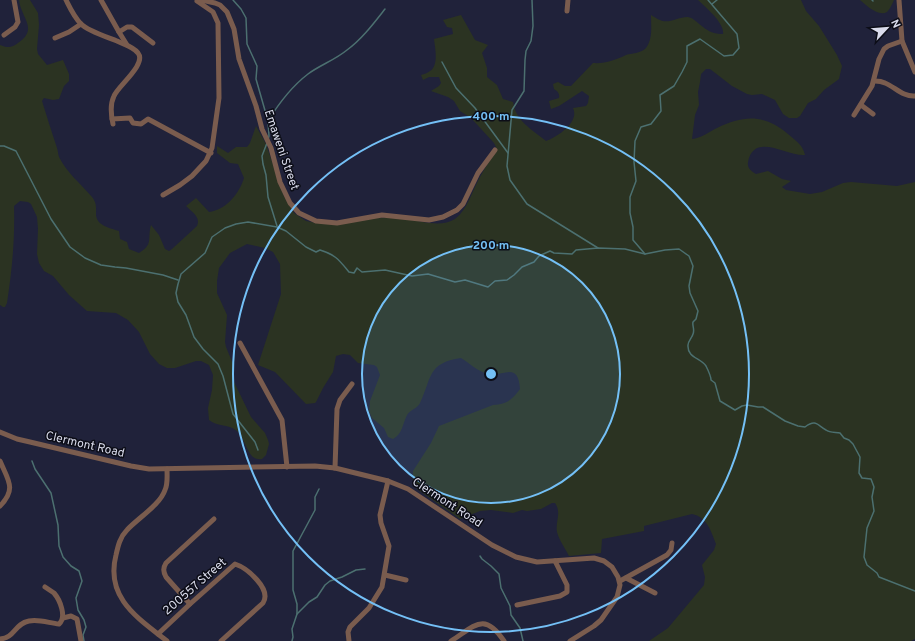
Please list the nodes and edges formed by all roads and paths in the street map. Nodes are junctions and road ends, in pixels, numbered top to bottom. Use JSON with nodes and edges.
{"nodes":[{"id":1,"x":14,"y":0,"type":"edge"},
{"id":2,"x":66,"y":0,"type":"edge"},
{"id":3,"x":101,"y":0,"type":"edge"},
{"id":4,"x":568,"y":0,"type":"edge"},
{"id":5,"x":899,"y":0,"type":"edge"},
{"id":6,"x":197,"y":1,"type":"edge"},
{"id":7,"x":567,"y":11,"type":"dead end"},
{"id":8,"x":81,"y":24,"type":"junction"},
{"id":9,"x":119,"y":32,"type":"junction"},
{"id":10,"x":4,"y":35,"type":"dead end"},
{"id":11,"x":55,"y":38,"type":"dead end"},
{"id":12,"x":902,"y":41,"type":"junction"},
{"id":13,"x":153,"y":43,"type":"dead end"},
{"id":14,"x":128,"y":46,"type":"junction"},
{"id":15,"x":915,"y":72,"type":"edge"},
{"id":16,"x":875,"y":80,"type":"junction"},
{"id":17,"x":915,"y":96,"type":"edge"},
{"id":18,"x":861,"y":105,"type":"junction"},
{"id":19,"x":873,"y":114,"type":"dead end"},
{"id":20,"x":854,"y":115,"type":"dead end"},
{"id":21,"x":495,"y":150,"type":"dead end"},
{"id":22,"x":211,"y":153,"type":"junction"},
{"id":23,"x":163,"y":195,"type":"dead end"},
{"id":24,"x":240,"y":343,"type":"dead end"},
{"id":25,"x":352,"y":384,"type":"dead end"},
{"id":26,"x":0,"y":432,"type":"edge"},
{"id":27,"x":0,"y":461,"type":"edge"},
{"id":28,"x":287,"y":467,"type":"junction"},
{"id":29,"x":335,"y":468,"type":"junction"},
{"id":30,"x":167,"y":469,"type":"junction"},
{"id":31,"x":2,"y":474,"type":"edge"},
{"id":32,"x":388,"y":481,"type":"junction"},
{"id":33,"x":0,"y":506,"type":"edge"},
{"id":34,"x":214,"y":519,"type":"dead end"},
{"id":35,"x":672,"y":543,"type":"dead end"},
{"id":36,"x":555,"y":561,"type":"junction"},
{"id":37,"x":385,"y":576,"type":"junction"},
{"id":38,"x":626,"y":578,"type":"junction"},
{"id":39,"x":406,"y":580,"type":"dead end"},
{"id":40,"x":620,"y":581,"type":"junction"},
{"id":41,"x":45,"y":587,"type":"dead end"},
{"id":42,"x":656,"y":593,"type":"dead end"},
{"id":43,"x":190,"y":604,"type":"junction"},
{"id":44,"x":517,"y":605,"type":"dead end"},
{"id":45,"x":63,"y":618,"type":"junction"},
{"id":46,"x":158,"y":634,"type":"junction"},
{"id":47,"x":0,"y":639,"type":"edge"},
{"id":48,"x":10,"y":639,"type":"edge"},
{"id":49,"x":80,"y":641,"type":"edge"},
{"id":50,"x":167,"y":641,"type":"edge"},
{"id":51,"x":221,"y":641,"type":"edge"},
{"id":52,"x":349,"y":641,"type":"edge"},
{"id":53,"x":451,"y":641,"type":"edge"},
{"id":54,"x":504,"y":641,"type":"edge"},
{"id":55,"x":570,"y":641,"type":"edge"}],
"edges":[{"from":1,"to":10,"type":"street"},
{"from":2,"to":8,"type":"street"},
{"from":3,"to":9,"type":"street"},
{"from":4,"to":7,"type":"street"},
{"from":5,"to":12,"type":"street"},
{"from":6,"to":21,"type":"street","name":"Emaweni Street"},
{"from":6,"to":22,"type":"street"},
{"from":8,"to":11,"type":"street"},
{"from":8,"to":14,"type":"street"},
{"from":9,"to":13,"type":"street"},
{"from":9,"to":14,"type":"street"},
{"from":12,"to":15,"type":"street"},
{"from":12,"to":16,"type":"street"},
{"from":14,"to":22,"type":"street"},
{"from":16,"to":17,"type":"street"},
{"from":16,"to":18,"type":"street"},
{"from":18,"to":19,"type":"street"},
{"from":18,"to":20,"type":"street"},
{"from":22,"to":23,"type":"street"},
{"from":24,"to":28,"type":"street"},
{"from":25,"to":29,"type":"street"},
{"from":26,"to":30,"type":"street","name":"Clermont Road"},
{"from":27,"to":31,"type":"street"},
{"from":28,"to":29,"type":"street","name":"Clermont Road"},
{"from":28,"to":30,"type":"street","name":"Clermont Road"},
{"from":29,"to":32,"type":"street","name":"Clermont Road"},
{"from":30,"to":46,"type":"street"},
{"from":31,"to":33,"type":"street"},
{"from":32,"to":36,"type":"street","name":"Clermont Road"},
{"from":32,"to":37,"type":"street"},
{"from":34,"to":43,"type":"street"},
{"from":35,"to":38,"type":"street"},
{"from":36,"to":40,"type":"street","name":"Clermont Road"},
{"from":36,"to":44,"type":"street"},
{"from":37,"to":39,"type":"street"},
{"from":37,"to":52,"type":"street"},
{"from":38,"to":40,"type":"street"},
{"from":38,"to":42,"type":"street"},
{"from":40,"to":55,"type":"street"},
{"from":41,"to":45,"type":"street"},
{"from":43,"to":46,"type":"street","name":"200557 Street"},
{"from":43,"to":51,"type":"street","name":"200557 Street"},
{"from":45,"to":48,"type":"street"},
{"from":45,"to":49,"type":"street"},
{"from":46,"to":50,"type":"street"},
{"from":47,"to":48,"type":"street"},
{"from":53,"to":54,"type":"street"}]}
